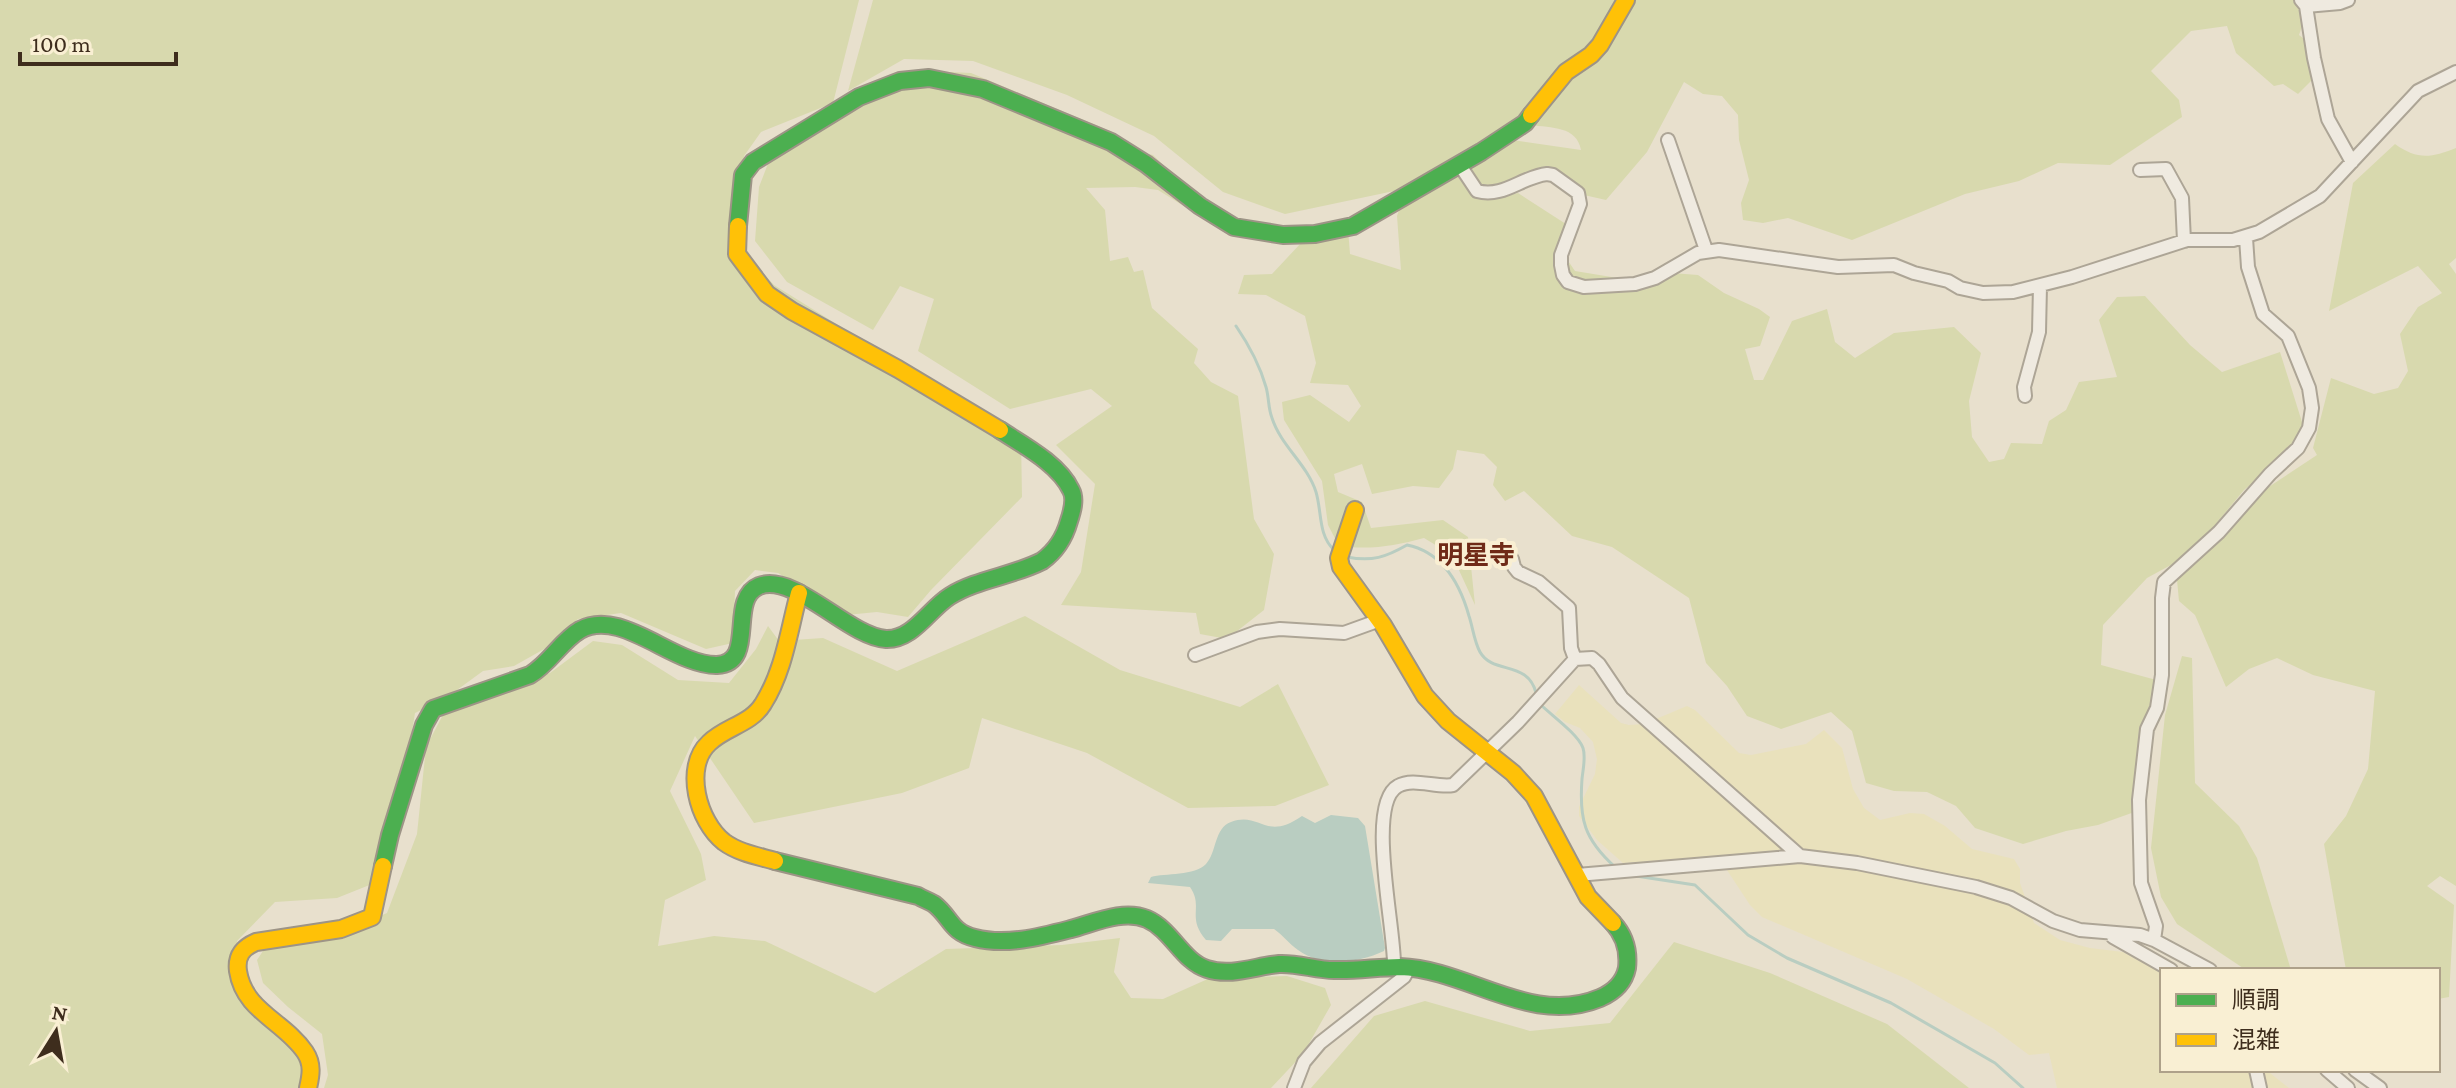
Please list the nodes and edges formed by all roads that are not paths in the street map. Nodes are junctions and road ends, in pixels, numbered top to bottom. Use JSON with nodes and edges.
{"nodes":[{"id":1,"x":1626,"y":0,"type":"edge"},
{"id":2,"x":2348,"y":0,"type":"edge"},
{"id":3,"x":2304,"y":3,"type":"edge"},
{"id":4,"x":2456,"y":72,"type":"edge"},
{"id":5,"x":1668,"y":140,"type":"dead end"},
{"id":6,"x":2352,"y":162,"type":"junction"},
{"id":7,"x":1459,"y":164,"type":"junction"},
{"id":8,"x":2140,"y":170,"type":"dead end"},
{"id":9,"x":2246,"y":238,"type":"junction"},
{"id":10,"x":2184,"y":241,"type":"junction"},
{"id":11,"x":1706,"y":250,"type":"junction"},
{"id":12,"x":2040,"y":286,"type":"junction"},
{"id":13,"x":2025,"y":396,"type":"dead end"},
{"id":14,"x":1355,"y":510,"type":"dead end"},
{"id":15,"x":1512,"y":559,"type":"dead end"},
{"id":16,"x":799,"y":593,"type":"junction"},
{"id":17,"x":1380,"y":620,"type":"junction"},
{"id":18,"x":1195,"y":655,"type":"dead end"},
{"id":19,"x":1575,"y":659,"type":"junction"},
{"id":20,"x":1485,"y":752,"type":"junction"},
{"id":21,"x":1800,"y":856,"type":"junction"},
{"id":22,"x":1577,"y":875,"type":"junction"},
{"id":23,"x":2107,"y":933,"type":"junction"},
{"id":24,"x":2154,"y":940,"type":"junction"},
{"id":25,"x":1402,"y":968,"type":"junction"},
{"id":26,"x":2168,"y":968,"type":"edge"},
{"id":27,"x":2206,"y":968,"type":"edge"},
{"id":28,"x":2329,"y":1072,"type":"edge"},
{"id":29,"x":2358,"y":1072,"type":"edge"},
{"id":30,"x":308,"y":1088,"type":"edge"},
{"id":31,"x":1294,"y":1088,"type":"edge"},
{"id":32,"x":2348,"y":1088,"type":"edge"},
{"id":33,"x":2380,"y":1088,"type":"edge"}],
"edges":[{"from":1,"to":7,"type":"street"},
{"from":2,"to":3,"type":"street"},
{"from":3,"to":6,"type":"street"},
{"from":4,"to":6,"type":"street"},
{"from":5,"to":11,"type":"street"},
{"from":6,"to":9,"type":"street"},
{"from":7,"to":11,"type":"street"},
{"from":7,"to":16,"type":"street"},
{"from":8,"to":10,"type":"street"},
{"from":9,"to":10,"type":"street"},
{"from":9,"to":24,"type":"street"},
{"from":10,"to":12,"type":"street"},
{"from":11,"to":12,"type":"street"},
{"from":12,"to":13,"type":"street"},
{"from":14,"to":17,"type":"street"},
{"from":15,"to":19,"type":"street"},
{"from":16,"to":25,"type":"street"},
{"from":16,"to":30,"type":"street"},
{"from":17,"to":18,"type":"street"},
{"from":17,"to":20,"type":"street"},
{"from":19,"to":20,"type":"street"},
{"from":19,"to":21,"type":"street"},
{"from":20,"to":22,"type":"street"},
{"from":20,"to":25,"type":"street"},
{"from":21,"to":22,"type":"street"},
{"from":21,"to":23,"type":"street"},
{"from":22,"to":25,"type":"street"},
{"from":23,"to":24,"type":"street"},
{"from":23,"to":26,"type":"street"},
{"from":24,"to":27,"type":"street"},
{"from":25,"to":31,"type":"street"},
{"from":28,"to":32,"type":"street"},
{"from":29,"to":33,"type":"street"}]}
